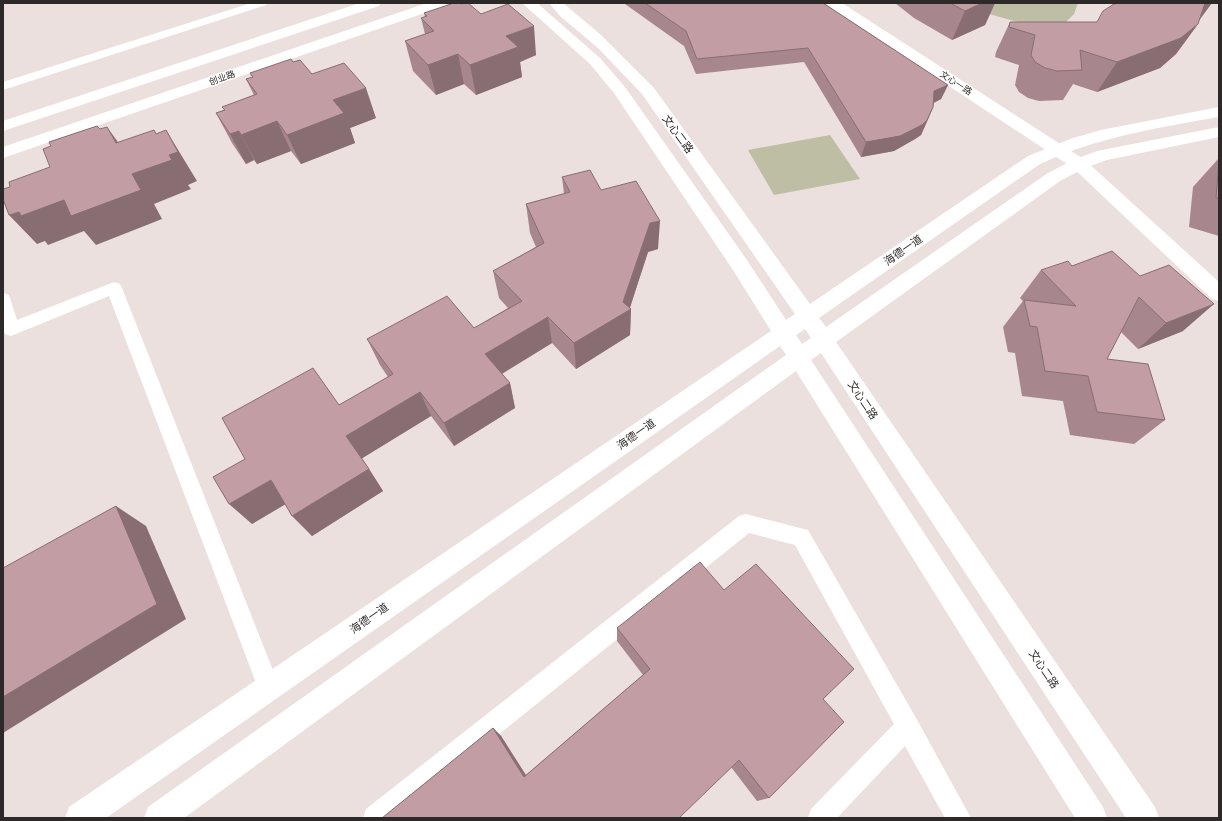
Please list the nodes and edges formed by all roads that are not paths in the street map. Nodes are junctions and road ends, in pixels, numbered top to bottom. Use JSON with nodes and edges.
{"nodes":[{"id":1,"x":262,"y":3,"type":"edge"},
{"id":2,"x":374,"y":3,"type":"edge"},
{"id":3,"x":440,"y":3,"type":"edge"},
{"id":4,"x":529,"y":3,"type":"edge"},
{"id":5,"x":833,"y":3,"type":"edge"},
{"id":6,"x":561,"y":4,"type":"edge"},
{"id":7,"x":3,"y":86,"type":"edge"},
{"id":8,"x":1219,"y":112,"type":"edge"},
{"id":9,"x":3,"y":126,"type":"edge"},
{"id":10,"x":1219,"y":132,"type":"edge"},
{"id":11,"x":1057,"y":148,"type":"junction"},
{"id":12,"x":3,"y":153,"type":"edge"},
{"id":13,"x":1079,"y":164,"type":"junction"},
{"id":14,"x":1219,"y":294,"type":"edge"},
{"id":15,"x":3,"y":299,"type":"edge"},
{"id":16,"x":807,"y":316,"type":"junction"},
{"id":17,"x":783,"y":332,"type":"junction"},
{"id":18,"x":824,"y":340,"type":"junction"},
{"id":19,"x":800,"y":358,"type":"junction"},
{"id":20,"x":269,"y":688,"type":"junction"},
{"id":21,"x":908,"y":726,"type":"junction"},
{"id":22,"x":80,"y":818,"type":"edge"},
{"id":23,"x":160,"y":818,"type":"edge"},
{"id":24,"x":375,"y":818,"type":"edge"},
{"id":25,"x":820,"y":818,"type":"edge"},
{"id":26,"x":959,"y":818,"type":"edge"},
{"id":27,"x":1092,"y":818,"type":"edge"},
{"id":28,"x":1144,"y":818,"type":"edge"}],
"edges":[{"from":1,"to":7,"type":"lane"},
{"from":2,"to":9,"type":"street"},
{"from":3,"to":12,"type":"street","name":"创业路"},
{"from":4,"to":17,"type":"street","name":"文心二路"},
{"from":5,"to":11,"type":"street","name":"文心一路"},
{"from":6,"to":16,"type":"street","name":"文心二路"},
{"from":8,"to":11,"type":"street","name":"海德一道"},
{"from":10,"to":13,"type":"street"},
{"from":11,"to":13,"type":"street","name":"文心一路"},
{"from":11,"to":16,"type":"street","name":"海德一道"},
{"from":13,"to":14,"type":"street","name":"文心一路"},
{"from":13,"to":18,"type":"street"},
{"from":15,"to":20,"type":"lane"},
{"from":16,"to":17,"type":"street","name":"海德一道"},
{"from":16,"to":18,"type":"street","name":"文心二路"},
{"from":17,"to":19,"type":"street","name":"文心二路"},
{"from":17,"to":20,"type":"street","name":"海德一道"},
{"from":18,"to":19,"type":"street"},
{"from":18,"to":28,"type":"street","name":"文心二路"},
{"from":19,"to":23,"type":"street"},
{"from":19,"to":27,"type":"street","name":"文心二路"},
{"from":20,"to":22,"type":"street","name":"海德一道"},
{"from":21,"to":24,"type":"lane"},
{"from":21,"to":25,"type":"lane"},
{"from":21,"to":26,"type":"lane"}]}
